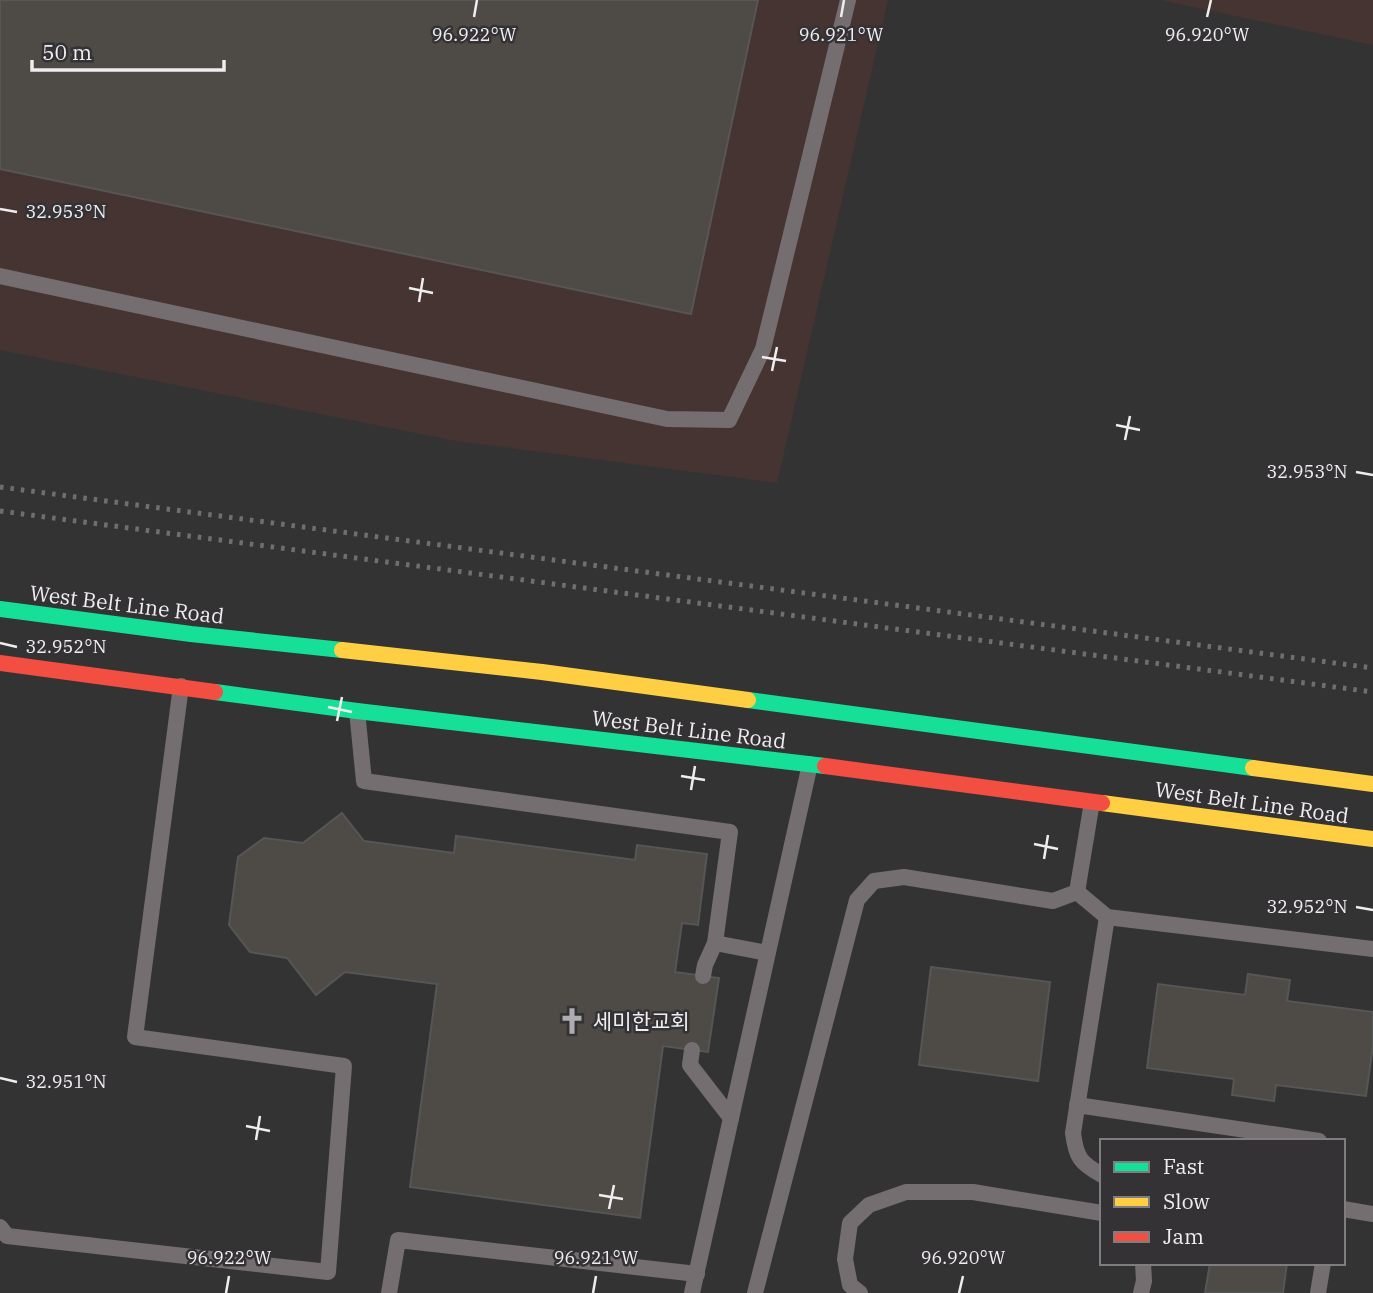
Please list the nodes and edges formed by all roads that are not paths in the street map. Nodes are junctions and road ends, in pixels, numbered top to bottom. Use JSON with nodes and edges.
{"nodes":[{"id":1,"x":848,"y":0,"type":"edge"},
{"id":2,"x":0,"y":276,"type":"edge"},
{"id":3,"x":0,"y":609,"type":"edge"},
{"id":4,"x":0,"y":663,"type":"edge"},
{"id":5,"x":183,"y":680,"type":"junction"},
{"id":6,"x":357,"y":712,"type":"junction"},
{"id":7,"x":811,"y":757,"type":"junction"},
{"id":8,"x":1373,"y":784,"type":"edge"},
{"id":9,"x":1092,"y":802,"type":"junction"},
{"id":10,"x":1373,"y":839,"type":"edge"},
{"id":11,"x":1077,"y":892,"type":"junction"},
{"id":12,"x":1107,"y":917,"type":"junction"},
{"id":13,"x":715,"y":943,"type":"junction"},
{"id":14,"x":1373,"y":949,"type":"edge"},
{"id":15,"x":767,"y":953,"type":"junction"},
{"id":16,"x":703,"y":976,"type":"dead end"},
{"id":17,"x":692,"y":1050,"type":"dead end"},
{"id":18,"x":1077,"y":1105,"type":"junction"},
{"id":19,"x":731,"y":1118,"type":"junction"},
{"id":20,"x":1306,"y":1139,"type":"edge"},
{"id":21,"x":1100,"y":1174,"type":"edge"},
{"id":22,"x":1345,"y":1209,"type":"edge"},
{"id":23,"x":1100,"y":1213,"type":"edge"},
{"id":24,"x":1373,"y":1213,"type":"edge"},
{"id":25,"x":0,"y":1227,"type":"edge"},
{"id":26,"x":1143,"y":1265,"type":"edge"},
{"id":27,"x":1323,"y":1265,"type":"edge"},
{"id":28,"x":697,"y":1274,"type":"junction"},
{"id":29,"x":389,"y":1293,"type":"edge"},
{"id":30,"x":692,"y":1293,"type":"edge"},
{"id":31,"x":755,"y":1293,"type":"edge"},
{"id":32,"x":860,"y":1293,"type":"edge"},
{"id":33,"x":1141,"y":1293,"type":"edge"},
{"id":34,"x":1318,"y":1293,"type":"edge"}],
"edges":[{"from":1,"to":2,"type":"lane"},
{"from":3,"to":8,"type":"main road","name":"West Belt Line Road"},
{"from":4,"to":5,"type":"main road","name":"West Belt Line Road"},
{"from":5,"to":6,"type":"main road","name":"West Belt Line Road"},
{"from":5,"to":25,"type":"lane"},
{"from":6,"to":7,"type":"main road","name":"West Belt Line Road"},
{"from":6,"to":13,"type":"lane"},
{"from":7,"to":9,"type":"main road","name":"West Belt Line Road"},
{"from":7,"to":15,"type":"lane"},
{"from":9,"to":10,"type":"main road","name":"West Belt Line Road"},
{"from":9,"to":11,"type":"lane"},
{"from":11,"to":12,"type":"lane"},
{"from":11,"to":31,"type":"lane"},
{"from":12,"to":14,"type":"lane"},
{"from":12,"to":18,"type":"lane"},
{"from":13,"to":15,"type":"lane"},
{"from":13,"to":16,"type":"lane"},
{"from":15,"to":19,"type":"lane"},
{"from":17,"to":19,"type":"lane"},
{"from":18,"to":20,"type":"lane"},
{"from":18,"to":21,"type":"lane"},
{"from":19,"to":28,"type":"lane"},
{"from":22,"to":24,"type":"lane"},
{"from":23,"to":32,"type":"lane"},
{"from":26,"to":33,"type":"lane"},
{"from":27,"to":34,"type":"lane"},
{"from":28,"to":29,"type":"lane"},
{"from":28,"to":30,"type":"lane"}]}
